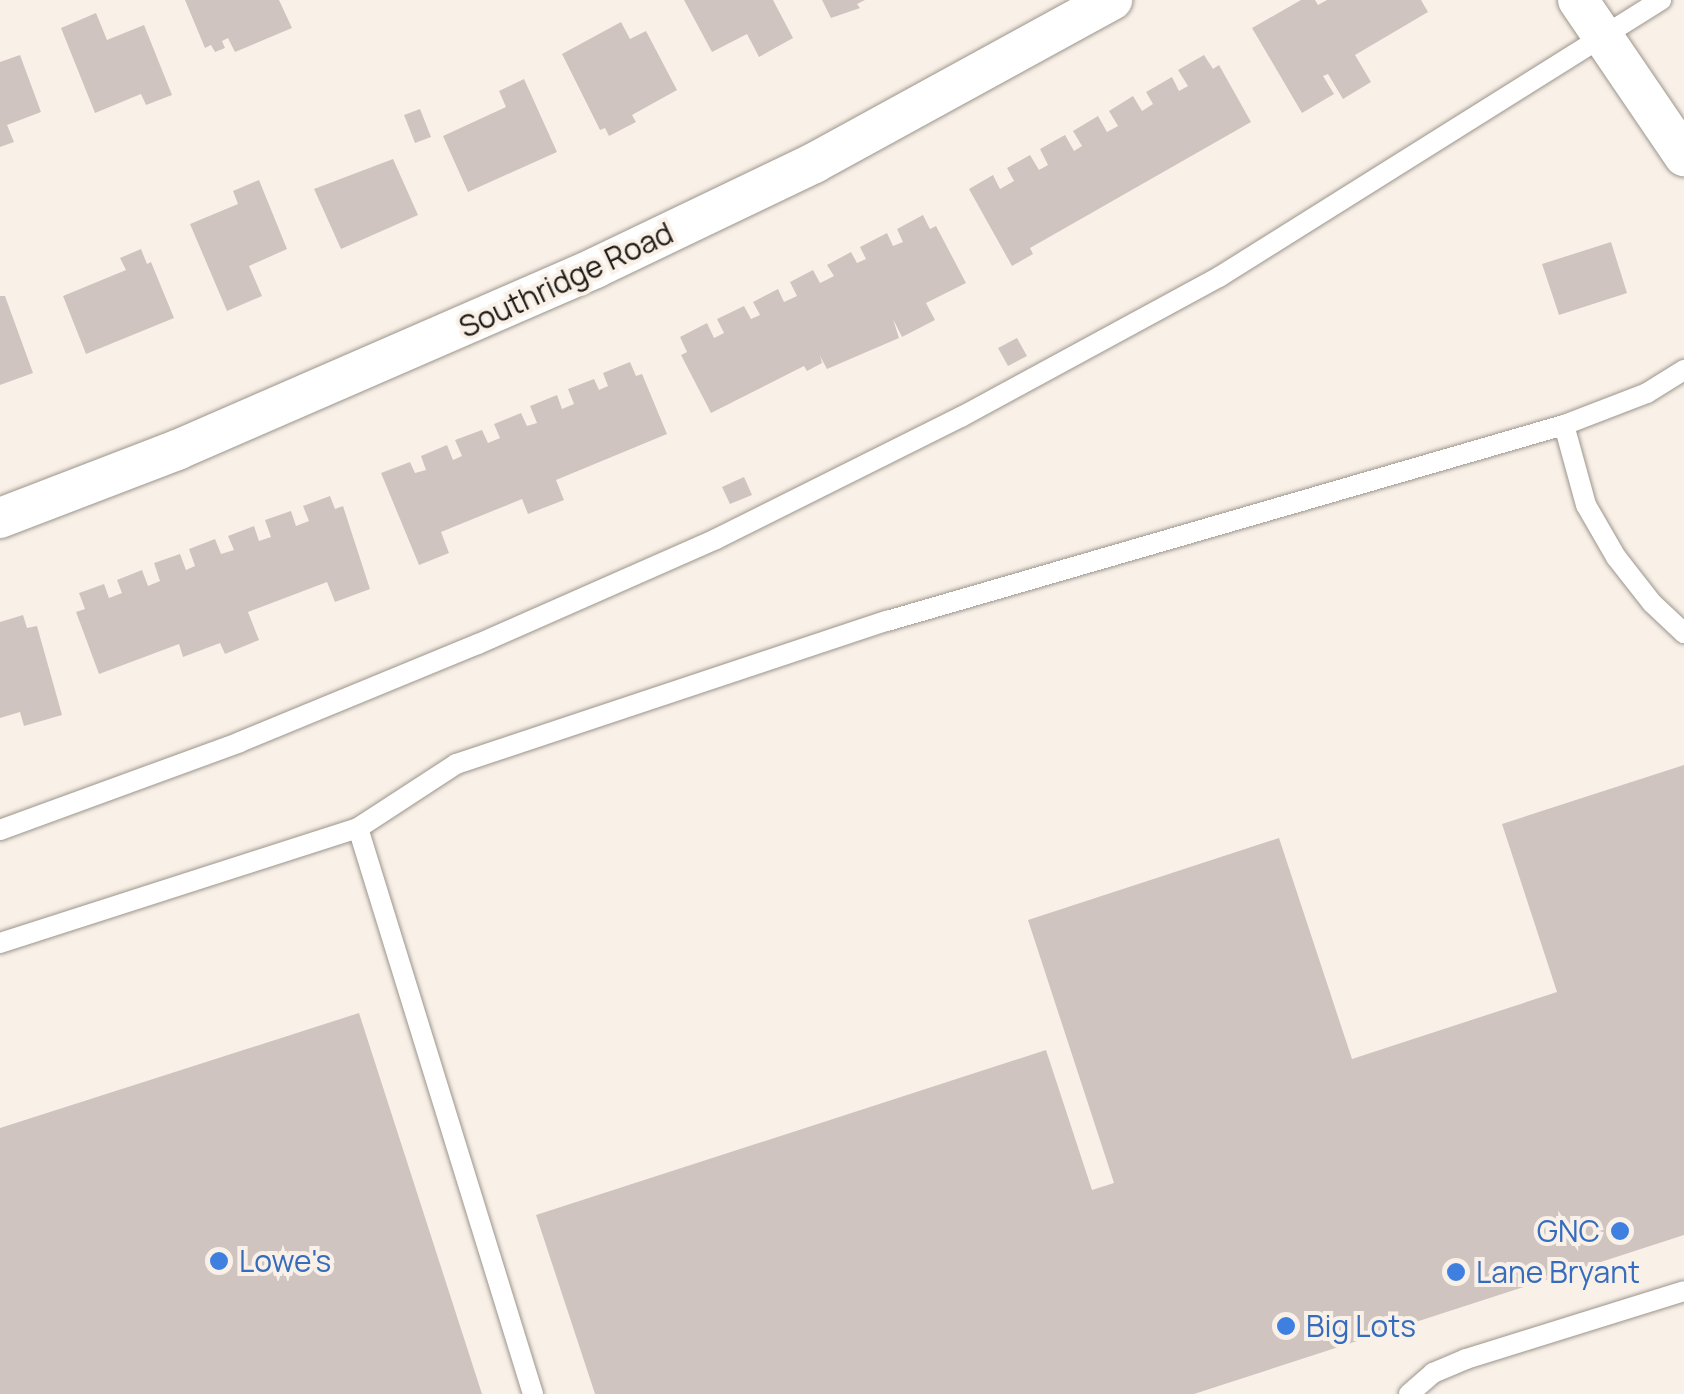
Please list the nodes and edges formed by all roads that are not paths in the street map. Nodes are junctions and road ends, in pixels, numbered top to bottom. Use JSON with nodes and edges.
{"nodes":[{"id":1,"x":1112,"y":0,"type":"edge"},
{"id":2,"x":1578,"y":0,"type":"edge"},
{"id":3,"x":1661,"y":0,"type":"edge"},
{"id":4,"x":1604,"y":38,"type":"junction"},
{"id":5,"x":1684,"y":156,"type":"edge"},
{"id":6,"x":1684,"y":370,"type":"edge"},
{"id":7,"x":1564,"y":425,"type":"junction"},
{"id":8,"x":0,"y":518,"type":"edge"},
{"id":9,"x":1684,"y":632,"type":"edge"},
{"id":10,"x":358,"y":828,"type":"junction"},
{"id":11,"x":0,"y":830,"type":"edge"},
{"id":12,"x":0,"y":943,"type":"edge"},
{"id":13,"x":1684,"y":1291,"type":"edge"},
{"id":14,"x":533,"y":1394,"type":"edge"},
{"id":15,"x":1408,"y":1394,"type":"edge"}],
"edges":[{"from":1,"to":8,"type":"street","name":"Southridge Road"},
{"from":2,"to":4,"type":"street"},
{"from":3,"to":4,"type":"lane"},
{"from":4,"to":5,"type":"street"},
{"from":4,"to":11,"type":"lane"},
{"from":6,"to":7,"type":"lane"},
{"from":7,"to":9,"type":"lane"},
{"from":7,"to":10,"type":"lane"},
{"from":10,"to":12,"type":"lane"},
{"from":10,"to":14,"type":"lane"},
{"from":13,"to":15,"type":"lane"}]}
